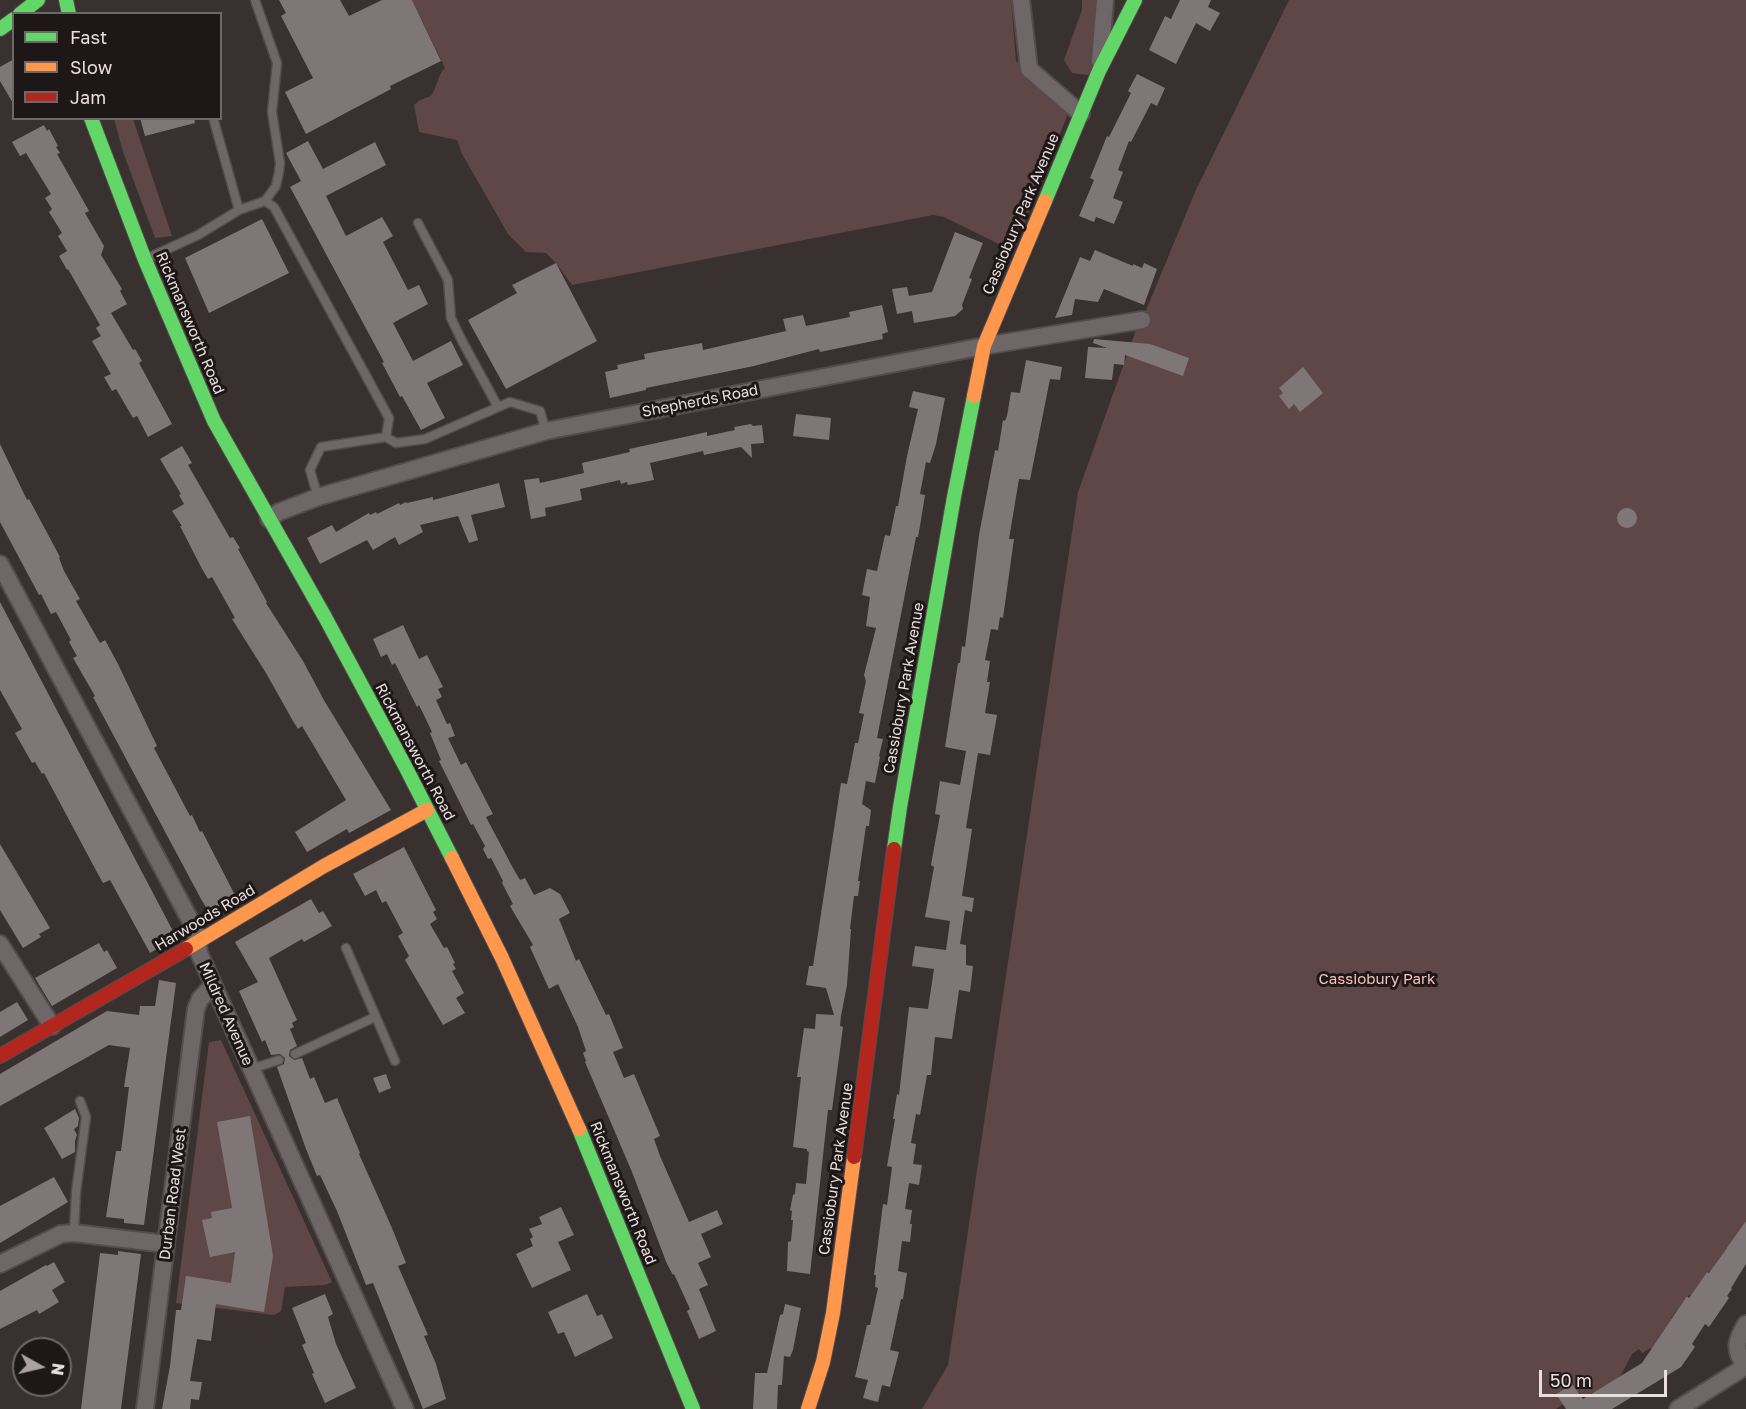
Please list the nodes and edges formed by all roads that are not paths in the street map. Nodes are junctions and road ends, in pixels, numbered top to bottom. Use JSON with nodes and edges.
{"nodes":[{"id":1,"x":38,"y":0,"type":"edge"},
{"id":2,"x":255,"y":0,"type":"edge"},
{"id":3,"x":1021,"y":0,"type":"edge"},
{"id":4,"x":1105,"y":0,"type":"edge"},
{"id":5,"x":1135,"y":0,"type":"edge"},
{"id":6,"x":1121,"y":10,"type":"dead end"},
{"id":7,"x":23,"y":12,"type":"edge"},
{"id":8,"x":1120,"y":30,"type":"junction"},
{"id":9,"x":1099,"y":71,"type":"junction"},
{"id":10,"x":1081,"y":114,"type":"junction"},
{"id":11,"x":92,"y":120,"type":"edge"},
{"id":12,"x":214,"y":122,"type":"dead end"},
{"id":13,"x":265,"y":201,"type":"junction"},
{"id":14,"x":239,"y":210,"type":"junction"},
{"id":15,"x":418,"y":223,"type":"dead end"},
{"id":16,"x":145,"y":260,"type":"junction"},
{"id":17,"x":1142,"y":320,"type":"dead end"},
{"id":18,"x":984,"y":346,"type":"junction"},
{"id":19,"x":498,"y":407,"type":"junction"},
{"id":20,"x":546,"y":431,"type":"junction"},
{"id":21,"x":386,"y":437,"type":"junction"},
{"id":22,"x":318,"y":497,"type":"junction"},
{"id":23,"x":269,"y":519,"type":"junction"},
{"id":24,"x":0,"y":564,"type":"edge"},
{"id":25,"x":427,"y":810,"type":"junction"},
{"id":26,"x":197,"y":942,"type":"junction"},
{"id":27,"x":0,"y":944,"type":"edge"},
{"id":28,"x":346,"y":948,"type":"dead end"},
{"id":29,"x":213,"y":985,"type":"junction"},
{"id":30,"x":375,"y":1017,"type":"junction"},
{"id":31,"x":52,"y":1026,"type":"junction"},
{"id":32,"x":295,"y":1054,"type":"dead end"},
{"id":33,"x":0,"y":1056,"type":"edge"},
{"id":34,"x":279,"y":1060,"type":"dead end"},
{"id":35,"x":395,"y":1061,"type":"dead end"},
{"id":36,"x":251,"y":1069,"type":"junction"},
{"id":37,"x":80,"y":1101,"type":"dead end"},
{"id":38,"x":74,"y":1233,"type":"junction"},
{"id":39,"x":166,"y":1244,"type":"junction"},
{"id":40,"x":0,"y":1264,"type":"edge"},
{"id":41,"x":1746,"y":1324,"type":"edge"},
{"id":42,"x":1746,"y":1366,"type":"edge"},
{"id":43,"x":145,"y":1409,"type":"edge"},
{"id":44,"x":405,"y":1409,"type":"edge"},
{"id":45,"x":693,"y":1409,"type":"edge"},
{"id":46,"x":808,"y":1409,"type":"edge"},
{"id":47,"x":1678,"y":1409,"type":"edge"}],
"edges":[{"from":1,"to":7,"type":"street"},
{"from":2,"to":13,"type":"lane"},
{"from":3,"to":10,"type":"street"},
{"from":4,"to":9,"type":"street"},
{"from":5,"to":8,"type":"street","name":"Cassiobury Park Avenue"},
{"from":6,"to":8,"type":"lane"},
{"from":8,"to":9,"type":"street","name":"Cassiobury Park Avenue"},
{"from":9,"to":10,"type":"street","name":"Cassiobury Park Avenue"},
{"from":10,"to":18,"type":"street","name":"Cassiobury Park Avenue"},
{"from":11,"to":16,"type":"street","name":"Rickmansworth Road"},
{"from":12,"to":14,"type":"lane"},
{"from":13,"to":14,"type":"lane"},
{"from":13,"to":21,"type":"lane"},
{"from":14,"to":16,"type":"lane"},
{"from":15,"to":19,"type":"lane"},
{"from":16,"to":23,"type":"street","name":"Rickmansworth Road"},
{"from":17,"to":18,"type":"street","name":"Shepherds Road"},
{"from":18,"to":20,"type":"street","name":"Shepherds Road"},
{"from":18,"to":46,"type":"street","name":"Cassiobury Park Avenue"},
{"from":19,"to":20,"type":"lane"},
{"from":19,"to":21,"type":"lane"},
{"from":20,"to":22,"type":"street","name":"Shepherds Road"},
{"from":21,"to":22,"type":"lane"},
{"from":22,"to":23,"type":"street","name":"Shepherds Road"},
{"from":23,"to":25,"type":"street","name":"Rickmansworth Road"},
{"from":24,"to":26,"type":"street","name":"Mildred Avenue"},
{"from":25,"to":26,"type":"street","name":"Harwoods Road"},
{"from":25,"to":45,"type":"street","name":"Rickmansworth Road"},
{"from":26,"to":29,"type":"street","name":"Mildred Avenue"},
{"from":26,"to":31,"type":"street","name":"Harwoods Road"},
{"from":27,"to":31,"type":"street"},
{"from":28,"to":30,"type":"lane"},
{"from":29,"to":36,"type":"street","name":"Mildred Avenue"},
{"from":29,"to":39,"type":"street","name":"Durban Road West"},
{"from":30,"to":32,"type":"lane"},
{"from":30,"to":35,"type":"lane"},
{"from":31,"to":33,"type":"street","name":"Harwoods Road"},
{"from":34,"to":36,"type":"lane"},
{"from":36,"to":44,"type":"street","name":"Mildred Avenue"},
{"from":37,"to":38,"type":"lane"},
{"from":38,"to":39,"type":"street"},
{"from":38,"to":40,"type":"street"},
{"from":39,"to":43,"type":"street","name":"Durban Road West"},
{"from":41,"to":42,"type":"street"},
{"from":42,"to":47,"type":"street"}]}
